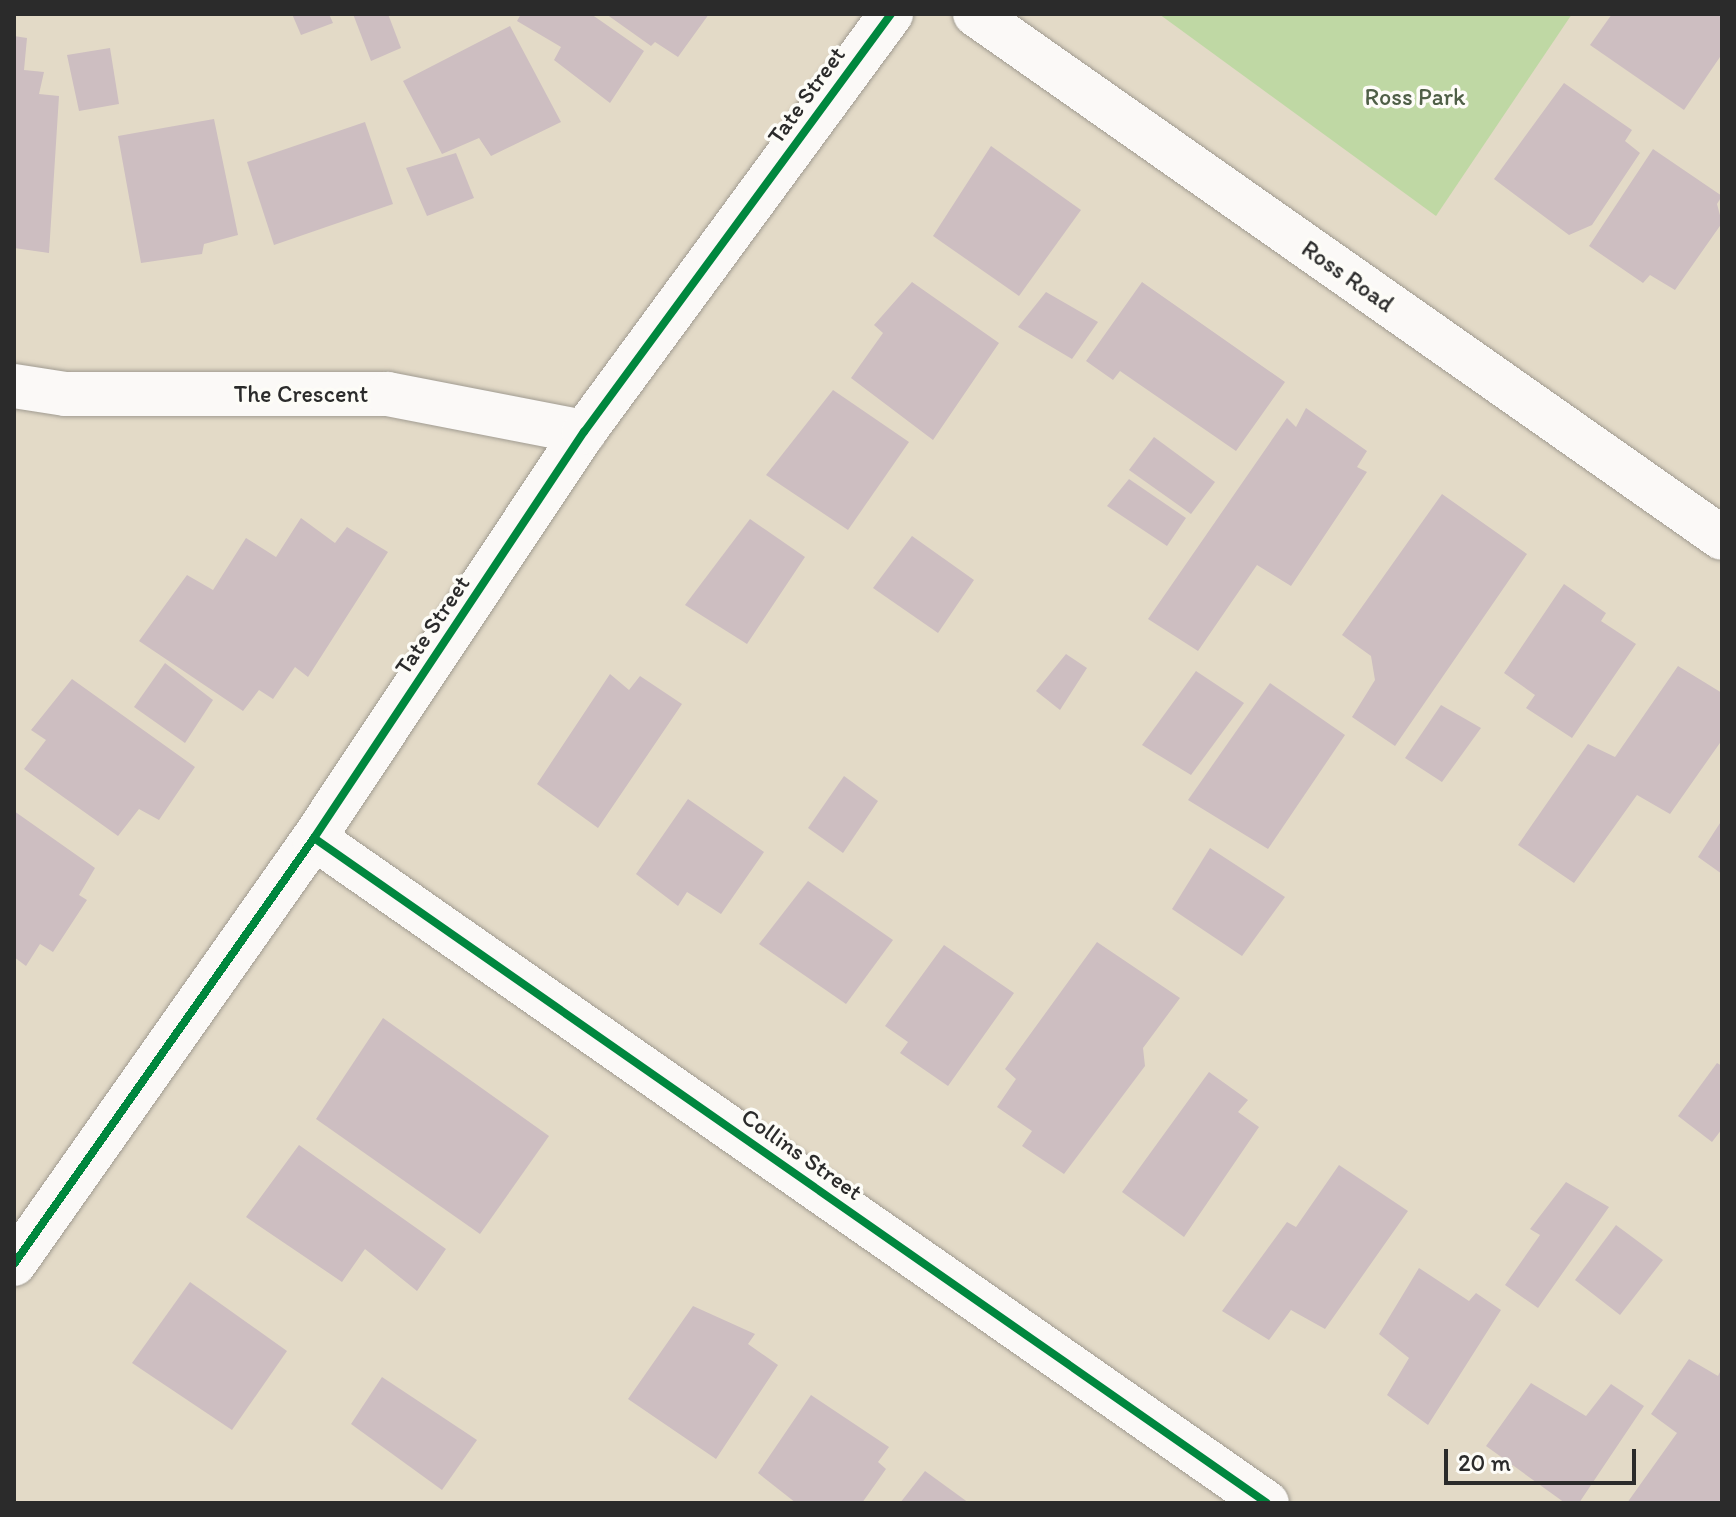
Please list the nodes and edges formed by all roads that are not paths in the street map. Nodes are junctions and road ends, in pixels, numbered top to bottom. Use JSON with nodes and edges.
{"nodes":[{"id":1,"x":891,"y":14,"type":"edge"},
{"id":2,"x":975,"y":14,"type":"edge"},
{"id":3,"x":14,"y":386,"type":"edge"},
{"id":4,"x":584,"y":432,"type":"junction"},
{"id":5,"x":1722,"y":538,"type":"edge"},
{"id":6,"x":314,"y":838,"type":"junction"},
{"id":7,"x":14,"y":1264,"type":"edge"},
{"id":8,"x":1267,"y":1503,"type":"edge"}],
"edges":[{"from":1,"to":4,"type":"street","name":"Tate Street"},
{"from":2,"to":5,"type":"street","name":"Ross Road"},
{"from":3,"to":4,"type":"street","name":"The Crescent"},
{"from":4,"to":6,"type":"street","name":"Tate Street"},
{"from":6,"to":7,"type":"street","name":"Tate Street"},
{"from":6,"to":8,"type":"street","name":"Collins Street"}]}
